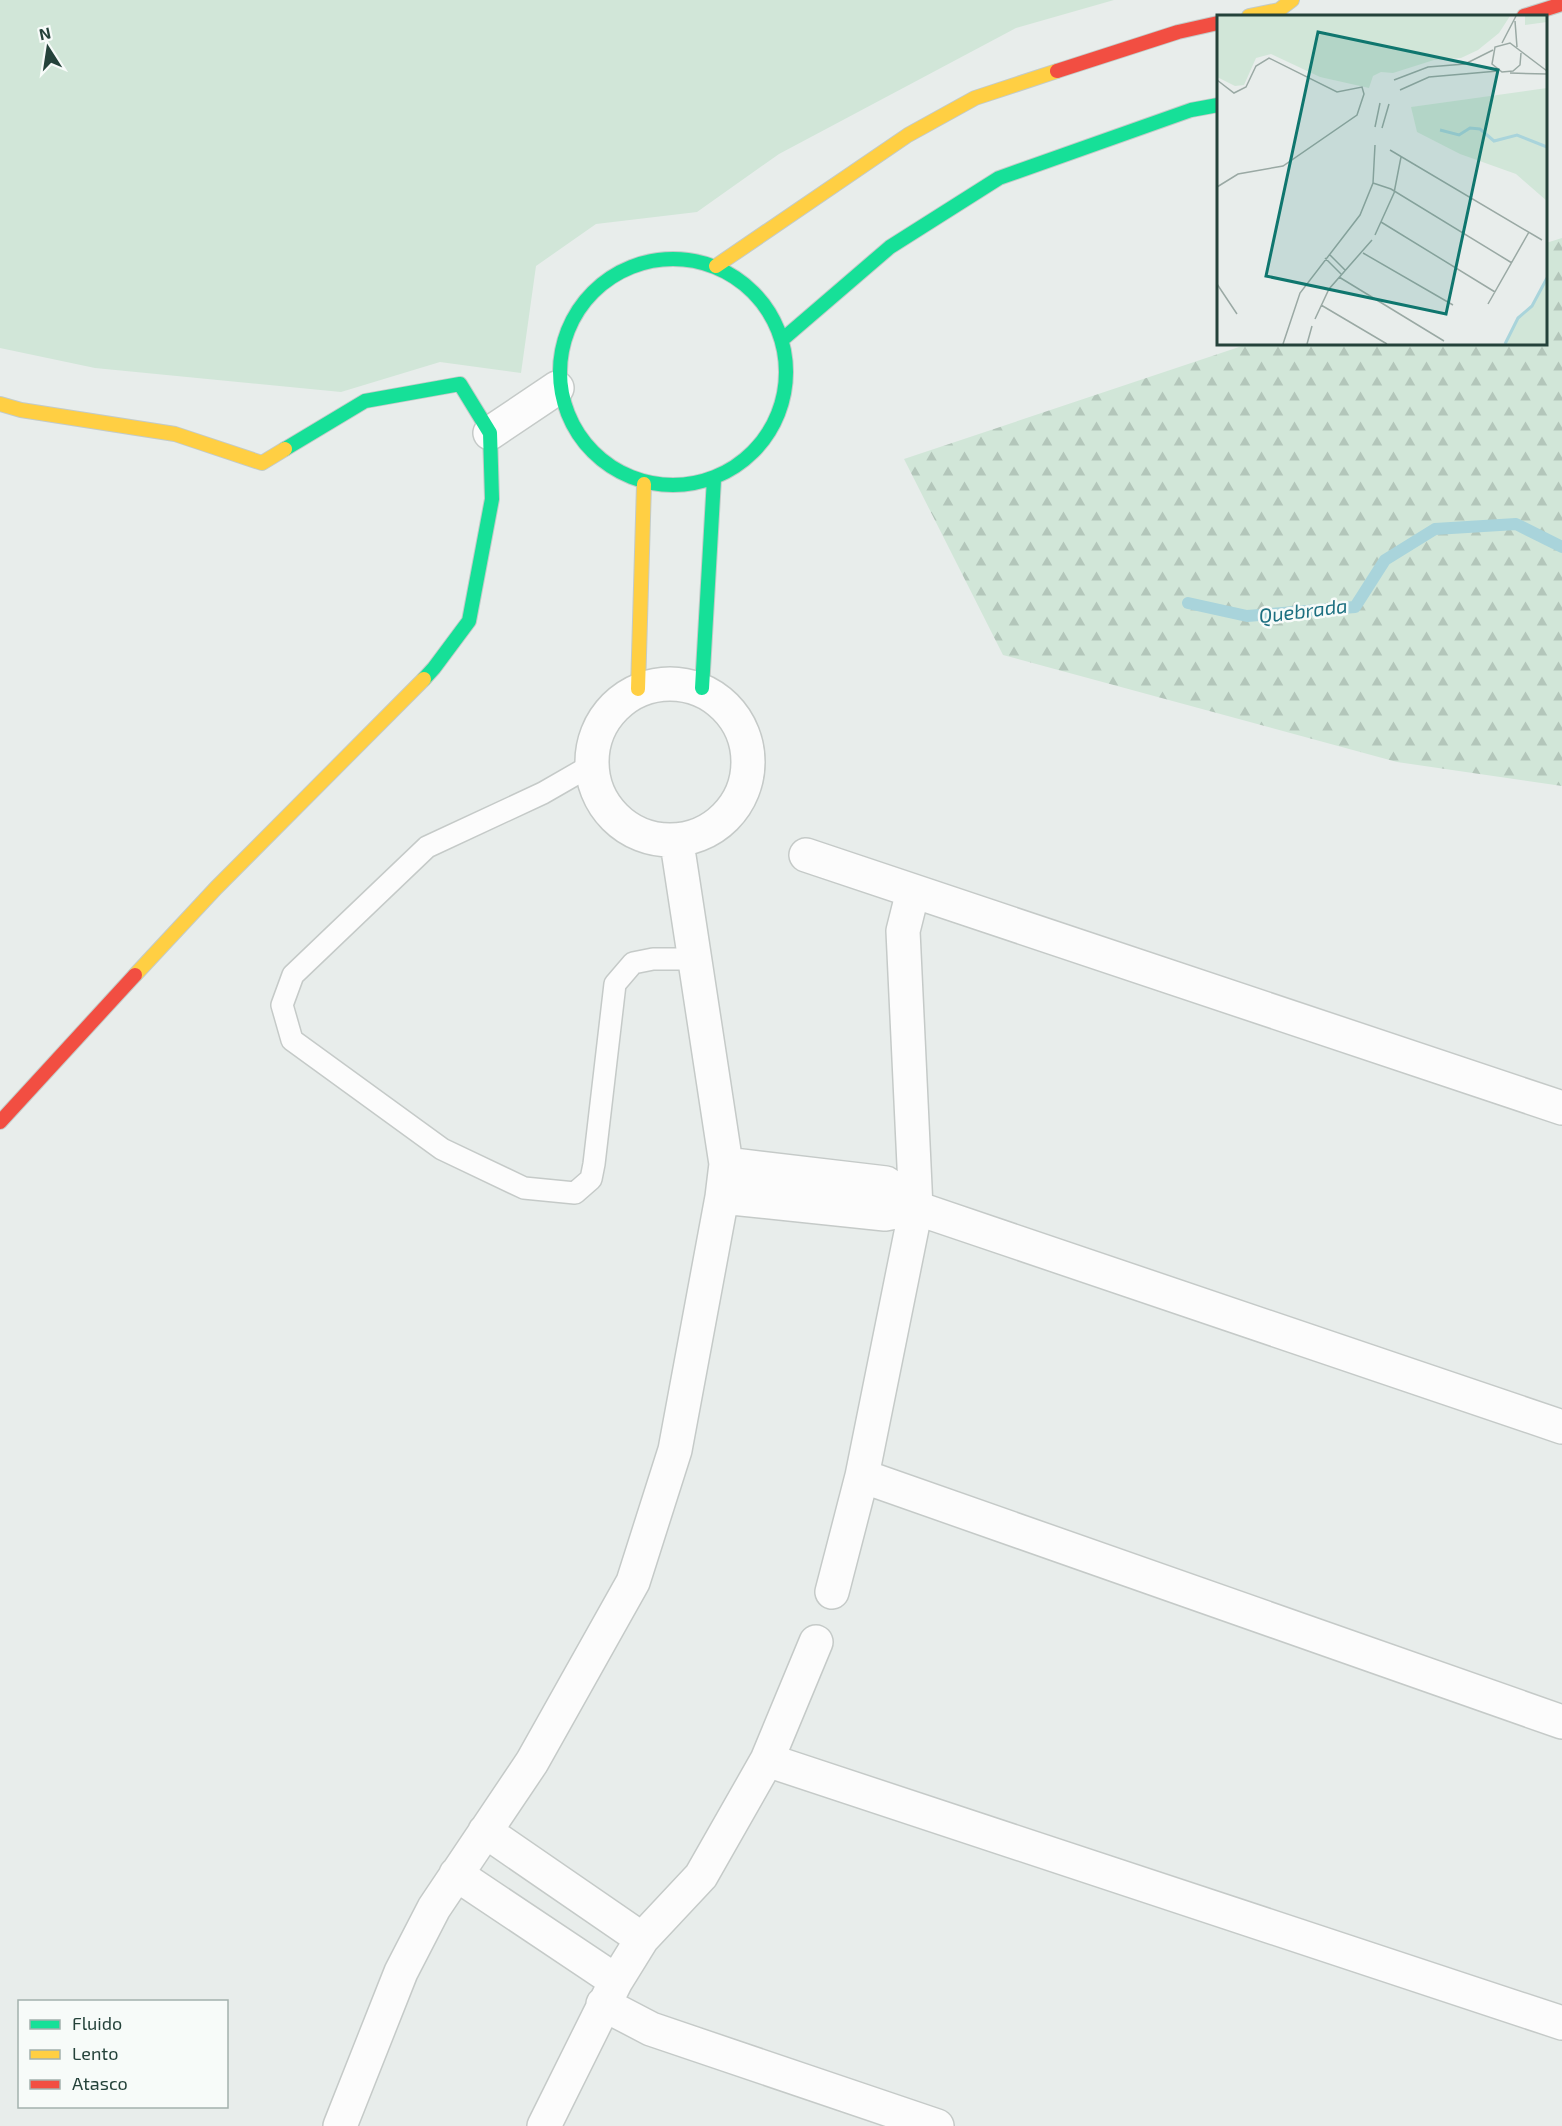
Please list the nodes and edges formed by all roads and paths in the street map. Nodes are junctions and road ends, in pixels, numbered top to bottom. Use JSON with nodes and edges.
{"nodes":[{"id":1,"x":1292,"y":0,"type":"edge"},
{"id":2,"x":1562,"y":4,"type":"edge"},
{"id":3,"x":1254,"y":15,"type":"edge"},
{"id":4,"x":1527,"y":15,"type":"edge"},
{"id":5,"x":1217,"y":23,"type":"edge"},
{"id":6,"x":1217,"y":105,"type":"edge"},
{"id":7,"x":716,"y":266,"type":"junction"},
{"id":8,"x":783,"y":339,"type":"junction"},
{"id":9,"x":557,"y":388,"type":"junction"},
{"id":10,"x":0,"y":404,"type":"edge"},
{"id":11,"x":490,"y":433,"type":"junction"},
{"id":12,"x":714,"y":479,"type":"junction"},
{"id":13,"x":644,"y":484,"type":"junction"},
{"id":14,"x":702,"y":688,"type":"junction"},
{"id":15,"x":638,"y":689,"type":"junction"},
{"id":16,"x":590,"y":766,"type":"junction"},
{"id":17,"x":677,"y":843,"type":"junction"},
{"id":18,"x":806,"y":855,"type":"dead end"},
{"id":19,"x":913,"y":891,"type":"junction"},
{"id":20,"x":696,"y":959,"type":"junction"},
{"id":21,"x":1562,"y":1108,"type":"edge"},
{"id":22,"x":0,"y":1122,"type":"edge"},
{"id":23,"x":726,"y":1164,"type":"junction"},
{"id":24,"x":722,"y":1197,"type":"junction"},
{"id":25,"x":916,"y":1208,"type":"junction"},
{"id":26,"x":1562,"y":1426,"type":"edge"},
{"id":27,"x":862,"y":1476,"type":"junction"},
{"id":28,"x":832,"y":1592,"type":"dead end"},
{"id":29,"x":816,"y":1642,"type":"dead end"},
{"id":30,"x":1562,"y":1722,"type":"edge"},
{"id":31,"x":767,"y":1760,"type":"junction"},
{"id":32,"x":485,"y":1831,"type":"junction"},
{"id":33,"x":543,"y":1870,"type":"junction"},
{"id":34,"x":456,"y":1874,"type":"junction"},
{"id":35,"x":514,"y":1913,"type":"junction"},
{"id":36,"x":642,"y":1939,"type":"junction"},
{"id":37,"x":610,"y":1992,"type":"junction"},
{"id":38,"x":1562,"y":2023,"type":"edge"},
{"id":39,"x":340,"y":2126,"type":"edge"},
{"id":40,"x":544,"y":2126,"type":"edge"},
{"id":41,"x":937,"y":2126,"type":"edge"}],
"edges":[{"from":1,"to":3,"type":"street"},
{"from":2,"to":4,"type":"street"},
{"from":5,"to":7,"type":"street"},
{"from":6,"to":8,"type":"street"},
{"from":7,"to":8,"type":"street"},
{"from":7,"to":9,"type":"street"},
{"from":8,"to":12,"type":"street"},
{"from":9,"to":11,"type":"street"},
{"from":9,"to":13,"type":"street"},
{"from":10,"to":11,"type":"street"},
{"from":11,"to":22,"type":"street"},
{"from":12,"to":13,"type":"street"},
{"from":12,"to":14,"type":"street"},
{"from":13,"to":15,"type":"street"},
{"from":14,"to":15,"type":"street"},
{"from":14,"to":17,"type":"street"},
{"from":15,"to":16,"type":"street"},
{"from":16,"to":17,"type":"street"},
{"from":16,"to":20,"type":"lane"},
{"from":17,"to":20,"type":"street"},
{"from":18,"to":19,"type":"street"},
{"from":19,"to":21,"type":"street"},
{"from":19,"to":25,"type":"street"},
{"from":20,"to":23,"type":"street"},
{"from":23,"to":24,"type":"street"},
{"from":23,"to":25,"type":"street"},
{"from":24,"to":25,"type":"street"},
{"from":24,"to":32,"type":"street"},
{"from":25,"to":26,"type":"street"},
{"from":25,"to":27,"type":"street"},
{"from":27,"to":28,"type":"street"},
{"from":27,"to":30,"type":"street"},
{"from":29,"to":31,"type":"street"},
{"from":31,"to":36,"type":"street"},
{"from":31,"to":38,"type":"street"},
{"from":32,"to":33,"type":"street"},
{"from":32,"to":34,"type":"street"},
{"from":33,"to":35,"type":"street"},
{"from":33,"to":36,"type":"street"},
{"from":34,"to":35,"type":"street"},
{"from":34,"to":39,"type":"street"},
{"from":35,"to":37,"type":"street"},
{"from":36,"to":37,"type":"street"},
{"from":37,"to":40,"type":"street"},
{"from":37,"to":41,"type":"street"}]}
